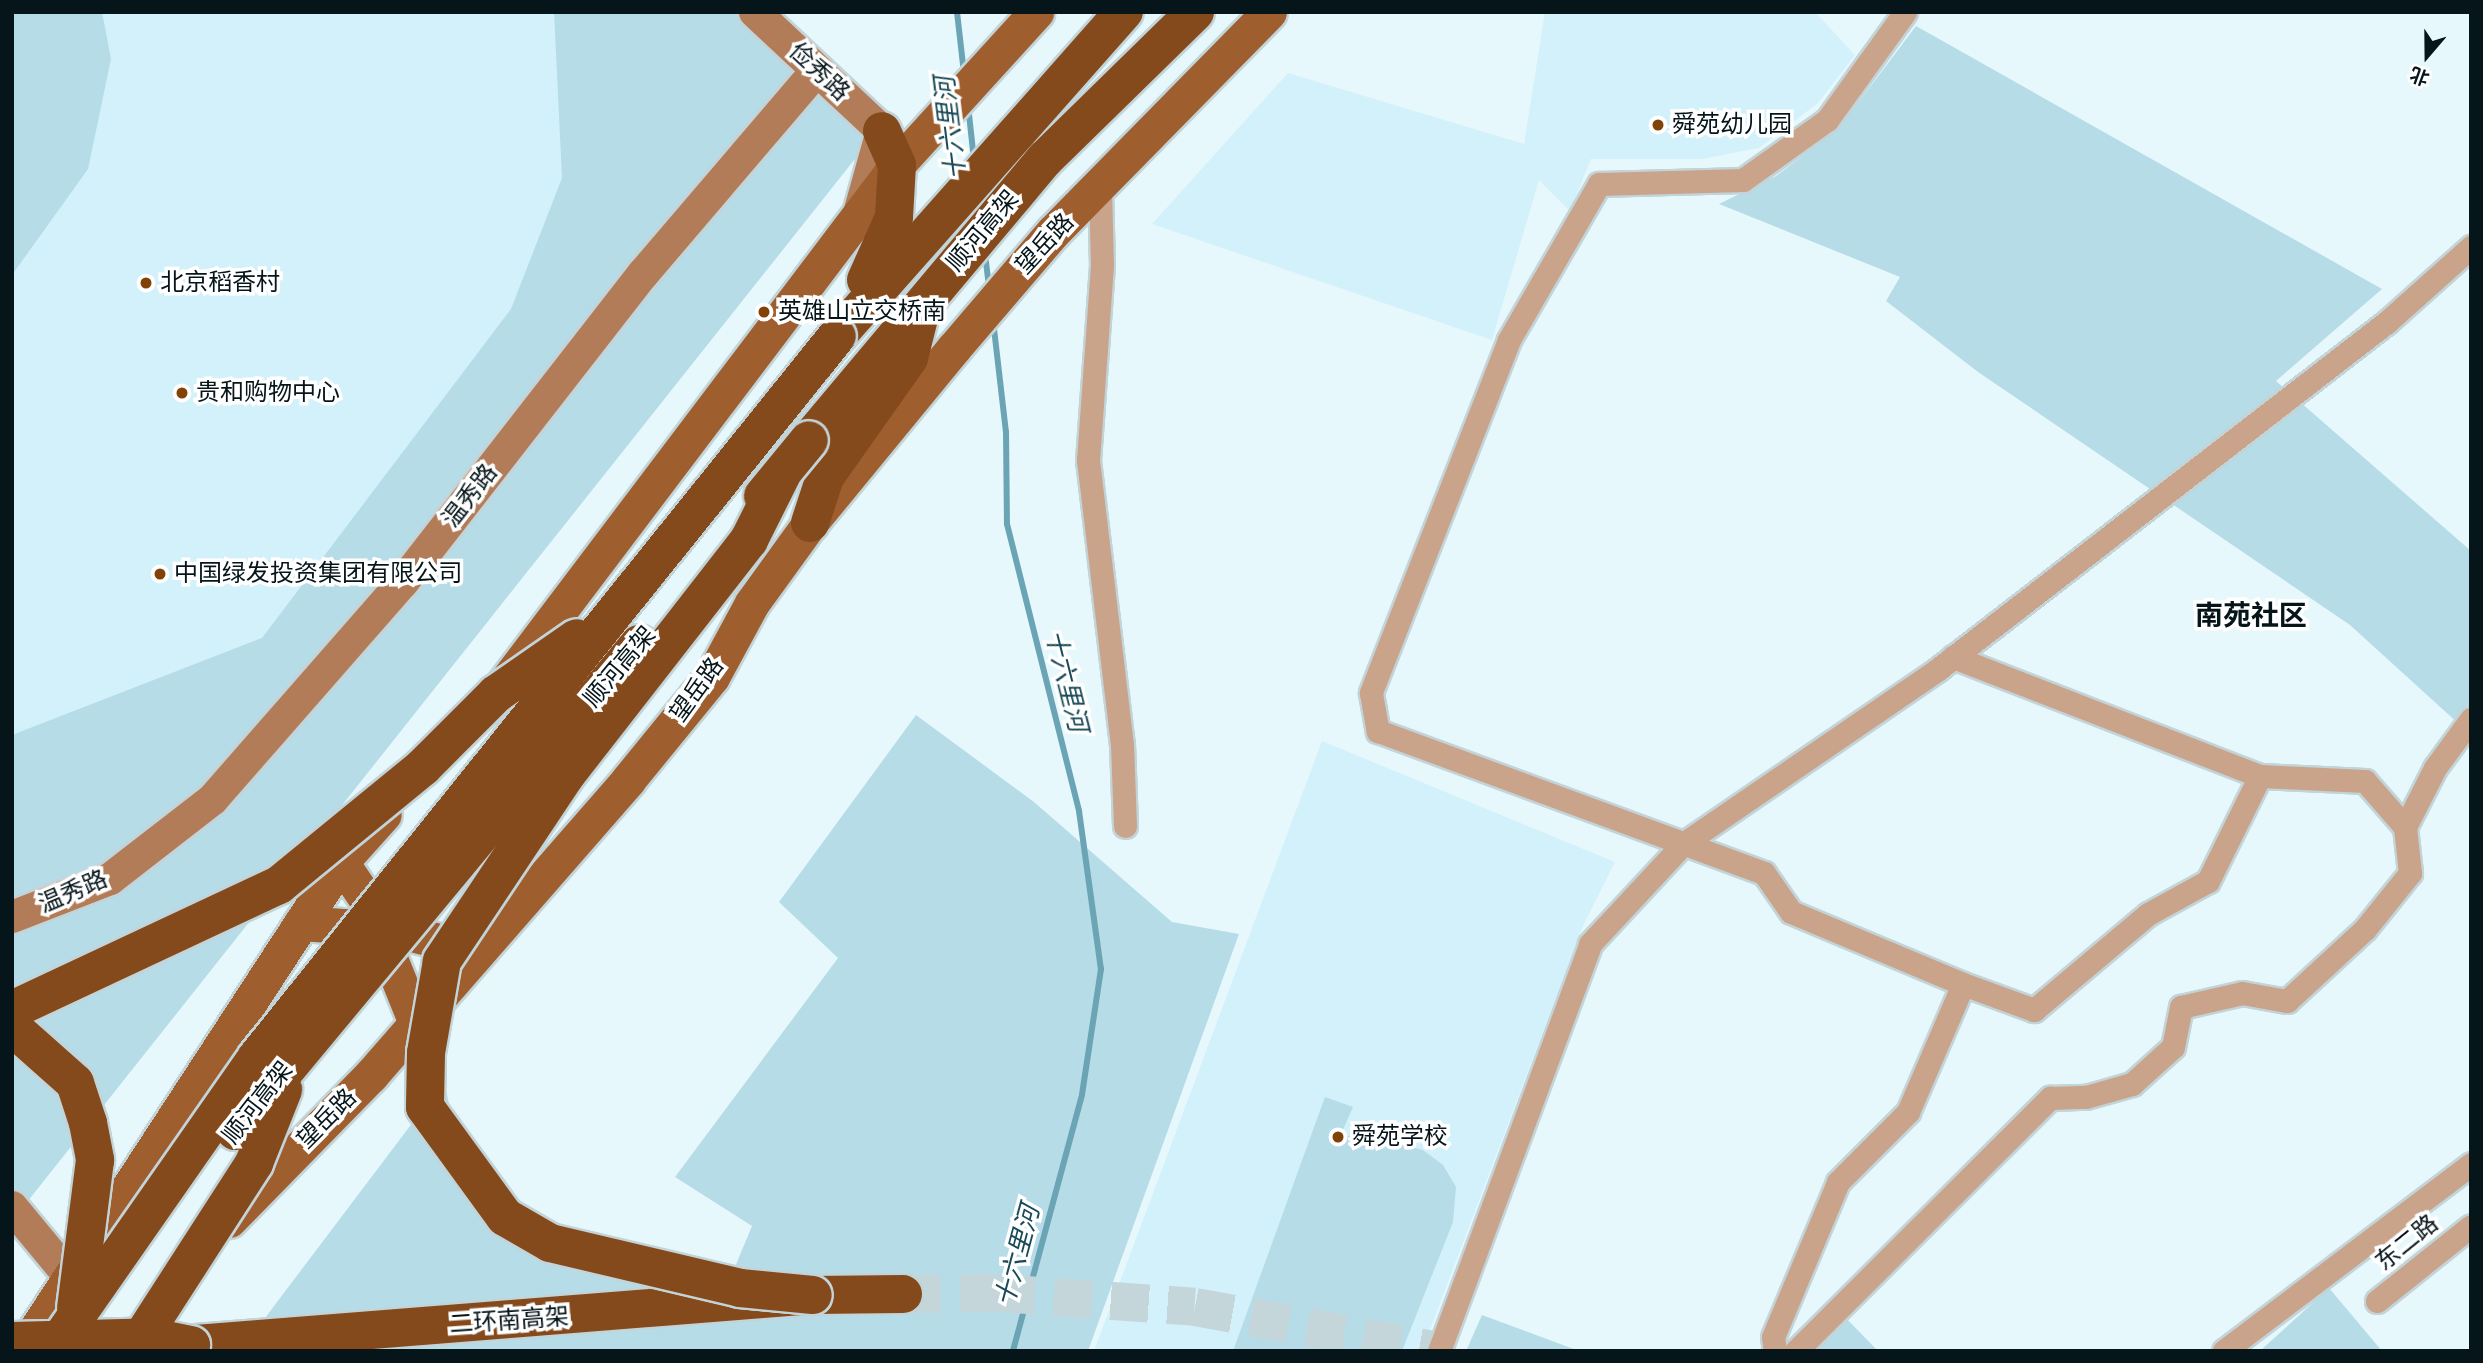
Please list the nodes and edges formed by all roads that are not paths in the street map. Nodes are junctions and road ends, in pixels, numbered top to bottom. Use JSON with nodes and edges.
{"nodes":[{"id":1,"x":755,"y":12,"type":"edge"},
{"id":2,"x":1036,"y":12,"type":"edge"},
{"id":3,"x":1195,"y":12,"type":"edge"},
{"id":4,"x":1223,"y":12,"type":"edge"},
{"id":5,"x":1269,"y":12,"type":"edge"},
{"id":6,"x":1905,"y":12,"type":"edge"},
{"id":7,"x":1116,"y":18,"type":"edge"},
{"id":8,"x":1165,"y":45,"type":"junction"},
{"id":9,"x":817,"y":70,"type":"junction"},
{"id":10,"x":890,"y":148,"type":"junction"},
{"id":11,"x":1100,"y":189,"type":"junction"},
{"id":12,"x":2471,"y":247,"type":"edge"},
{"id":13,"x":928,"y":297,"type":"junction"},
{"id":14,"x":842,"y":328,"type":"junction"},
{"id":15,"x":781,"y":476,"type":"junction"},
{"id":16,"x":810,"y":523,"type":"junction"},
{"id":17,"x":610,"y":615,"type":"junction"},
{"id":18,"x":1953,"y":657,"type":"junction"},
{"id":19,"x":2471,"y":719,"type":"edge"},
{"id":20,"x":2260,"y":776,"type":"junction"},
{"id":21,"x":1125,"y":826,"type":"dead end"},
{"id":22,"x":2405,"y":827,"type":"junction"},
{"id":23,"x":1683,"y":844,"type":"junction"},
{"id":24,"x":341,"y":862,"type":"junction"},
{"id":25,"x":12,"y":918,"type":"edge"},
{"id":26,"x":301,"y":923,"type":"junction"},
{"id":27,"x":477,"y":951,"type":"junction"},
{"id":28,"x":1963,"y":984,"type":"junction"},
{"id":29,"x":12,"y":1010,"type":"edge"},
{"id":30,"x":416,"y":1023,"type":"junction"},
{"id":31,"x":12,"y":1027,"type":"edge"},
{"id":32,"x":299,"y":1050,"type":"junction"},
{"id":33,"x":2471,"y":1164,"type":"edge"},
{"id":34,"x":12,"y":1207,"type":"edge"},
{"id":35,"x":2471,"y":1226,"type":"edge"},
{"id":36,"x":69,"y":1276,"type":"junction"},
{"id":37,"x":903,"y":1294,"type":"tunnel mouth"},
{"id":38,"x":813,"y":1295,"type":"junction"},
{"id":39,"x":2377,"y":1301,"type":"dead end"},
{"id":40,"x":78,"y":1335,"type":"edge"},
{"id":41,"x":12,"y":1341,"type":"edge"},
{"id":42,"x":191,"y":1345,"type":"junction"},
{"id":43,"x":22,"y":1351,"type":"edge"},
{"id":44,"x":52,"y":1351,"type":"edge"},
{"id":45,"x":103,"y":1351,"type":"edge"},
{"id":46,"x":114,"y":1351,"type":"edge"},
{"id":47,"x":133,"y":1351,"type":"edge"},
{"id":48,"x":1439,"y":1351,"type":"edge"},
{"id":49,"x":1776,"y":1351,"type":"edge"},
{"id":50,"x":1796,"y":1351,"type":"edge"},
{"id":51,"x":2224,"y":1351,"type":"edge"}],
"edges":[{"from":1,"to":9,"type":"street","name":"俭秀路"},
{"from":2,"to":10,"type":"main road"},
{"from":3,"to":8,"type":"highway","name":"顺河高架"},
{"from":4,"to":8,"type":"highway"},
{"from":5,"to":11,"type":"main road","name":"望岳路"},
{"from":6,"to":23,"type":"street"},
{"from":7,"to":14,"type":"highway","name":"顺河高架"},
{"from":8,"to":13,"type":"highway","name":"顺河高架"},
{"from":9,"to":10,"type":"street","name":"俭秀路"},
{"from":9,"to":25,"type":"street","name":"温秀路"},
{"from":10,"to":14,"type":"highway"},
{"from":10,"to":24,"type":"main road"},
{"from":11,"to":16,"type":"main road","name":"望岳路"},
{"from":11,"to":21,"type":"street"},
{"from":12,"to":18,"type":"street"},
{"from":13,"to":15,"type":"highway","name":"顺河高架","bridge":true},
{"from":13,"to":16,"type":"highway"},
{"from":14,"to":17,"type":"highway","name":"顺河高架","bridge":true},
{"from":15,"to":32,"type":"highway","name":"顺河高架","bridge":true},
{"from":15,"to":38,"type":"highway","bridge":true},
{"from":16,"to":27,"type":"main road","name":"望岳路"},
{"from":17,"to":29,"type":"highway","bridge":true},
{"from":17,"to":40,"type":"highway","name":"顺河高架","bridge":true},
{"from":18,"to":20,"type":"street"},
{"from":18,"to":23,"type":"street"},
{"from":19,"to":22,"type":"street"},
{"from":20,"to":22,"type":"street"},
{"from":20,"to":28,"type":"street"},
{"from":22,"to":50,"type":"street"},
{"from":23,"to":28,"type":"street"},
{"from":23,"to":48,"type":"street"},
{"from":24,"to":26,"type":"main road"},
{"from":24,"to":27,"type":"main road"},
{"from":26,"to":30,"type":"main road"},
{"from":26,"to":36,"type":"main road"},
{"from":27,"to":30,"type":"main road","name":"望岳路"},
{"from":28,"to":49,"type":"street"},
{"from":30,"to":45,"type":"main road","name":"望岳路"},
{"from":31,"to":40,"type":"highway","bridge":true},
{"from":32,"to":40,"type":"highway","name":"顺河高架","bridge":true},
{"from":32,"to":47,"type":"highway","bridge":true},
{"from":33,"to":51,"type":"street"},
{"from":34,"to":36,"type":"street"},
{"from":35,"to":39,"type":"street","name":"东二路"},
{"from":36,"to":43,"type":"main road"},
{"from":37,"to":38,"type":"highway","name":"二环南高架"},
{"from":38,"to":42,"type":"highway","name":"二环南高架","bridge":true},
{"from":40,"to":44,"type":"highway","name":"顺河高架","bridge":true},
{"from":41,"to":42,"type":"highway","bridge":true},
{"from":42,"to":46,"type":"highway","name":"二环南高架","bridge":true}]}
